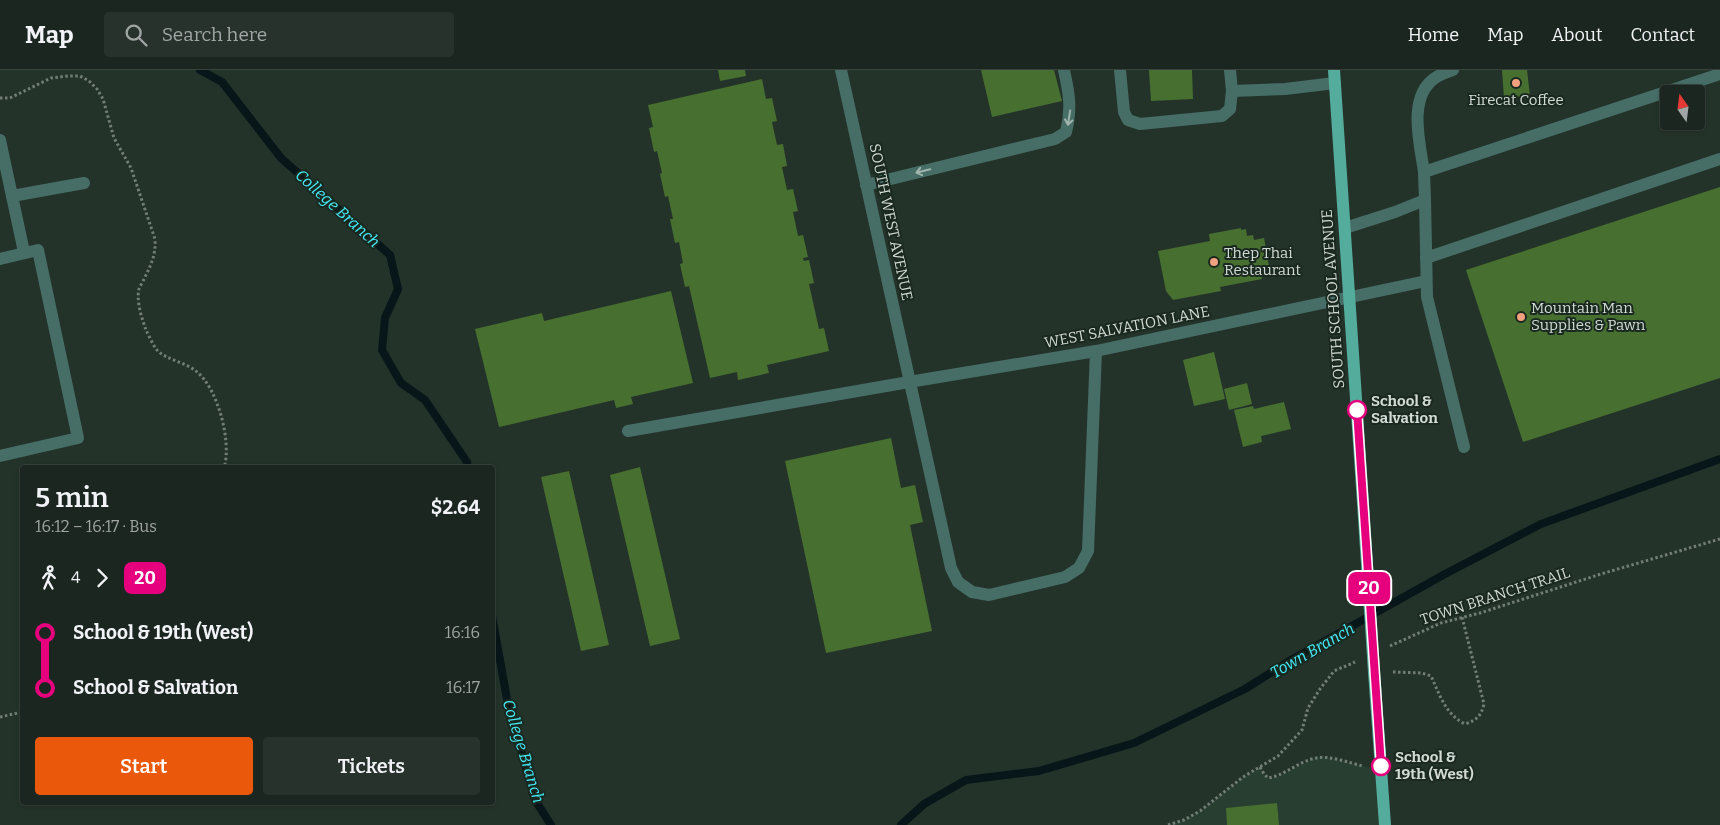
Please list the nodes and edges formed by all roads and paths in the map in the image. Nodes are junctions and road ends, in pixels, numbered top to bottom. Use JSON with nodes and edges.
{"nodes":[{"id":1,"x":841,"y":70,"type":"edge"},
{"id":2,"x":1064,"y":70,"type":"edge"},
{"id":3,"x":1120,"y":70,"type":"edge"},
{"id":4,"x":1230,"y":70,"type":"edge"},
{"id":5,"x":1334,"y":70,"type":"edge"},
{"id":6,"x":1453,"y":70,"type":"edge"},
{"id":7,"x":1720,"y":74,"type":"edge"},
{"id":8,"x":1335,"y":83,"type":"junction"},
{"id":9,"x":1232,"y":91,"type":"junction"},
{"id":10,"x":0,"y":98,"type":"edge"},
{"id":11,"x":0,"y":140,"type":"edge"},
{"id":12,"x":1720,"y":159,"type":"edge"},
{"id":13,"x":1424,"y":172,"type":"junction"},
{"id":14,"x":84,"y":183,"type":"dead end"},
{"id":15,"x":866,"y":184,"type":"junction"},
{"id":16,"x":12,"y":196,"type":"junction"},
{"id":17,"x":1425,"y":200,"type":"junction"},
{"id":18,"x":1345,"y":228,"type":"junction"},
{"id":19,"x":24,"y":252,"type":"junction"},
{"id":20,"x":1426,"y":258,"type":"junction"},
{"id":21,"x":0,"y":259,"type":"edge"},
{"id":22,"x":1426,"y":281,"type":"junction"},
{"id":23,"x":1349,"y":299,"type":"junction"},
{"id":24,"x":1096,"y":351,"type":"junction"},
{"id":25,"x":909,"y":382,"type":"junction"},
{"id":26,"x":628,"y":431,"type":"dead end"},
{"id":27,"x":1464,"y":448,"type":"dead end"},
{"id":28,"x":0,"y":456,"type":"edge"},
{"id":29,"x":224,"y":465,"type":"edge"},
{"id":30,"x":1720,"y":540,"type":"edge"},
{"id":31,"x":1462,"y":617,"type":"junction"},
{"id":32,"x":1388,"y":647,"type":"dead end"},
{"id":33,"x":1361,"y":659,"type":"dead end"},
{"id":34,"x":1374,"y":672,"type":"junction"},
{"id":35,"x":20,"y":712,"type":"edge"},
{"id":36,"x":0,"y":717,"type":"edge"},
{"id":37,"x":1260,"y":767,"type":"junction"},
{"id":38,"x":1381,"y":770,"type":"junction"},
{"id":39,"x":1168,"y":825,"type":"edge"},
{"id":40,"x":1385,"y":825,"type":"edge"}],
"edges":[{"from":1,"to":15,"type":"lane","name":"SOUTH WEST AVENUE"},
{"from":2,"to":15,"type":"lane","one_way":true},
{"from":3,"to":9,"type":"lane"},
{"from":4,"to":9,"type":"lane"},
{"from":5,"to":8,"type":"main road","name":"SOUTH SCHOOL AVENUE"},
{"from":6,"to":13,"type":"lane"},
{"from":7,"to":13,"type":"lane"},
{"from":8,"to":9,"type":"lane"},
{"from":8,"to":18,"type":"main road","name":"SOUTH SCHOOL AVENUE"},
{"from":10,"to":29,"type":"path"},
{"from":11,"to":16,"type":"lane"},
{"from":12,"to":20,"type":"lane"},
{"from":13,"to":17,"type":"lane"},
{"from":14,"to":16,"type":"lane"},
{"from":15,"to":25,"type":"lane","name":"SOUTH WEST AVENUE"},
{"from":16,"to":19,"type":"lane"},
{"from":17,"to":18,"type":"lane"},
{"from":17,"to":20,"type":"lane"},
{"from":18,"to":23,"type":"main road","name":"SOUTH SCHOOL AVENUE"},
{"from":19,"to":21,"type":"lane"},
{"from":19,"to":28,"type":"lane"},
{"from":20,"to":22,"type":"lane"},
{"from":22,"to":23,"type":"lane","name":"WEST SALVATION LANE"},
{"from":22,"to":27,"type":"lane"},
{"from":23,"to":24,"type":"lane","name":"WEST SALVATION LANE"},
{"from":23,"to":34,"type":"main road","name":"SOUTH SCHOOL AVENUE","bridge":true},
{"from":24,"to":25,"type":"lane","name":"WEST SALVATION LANE"},
{"from":24,"to":25,"type":"lane","name":"SOUTH WEST AVENUE"},
{"from":25,"to":26,"type":"lane","name":"WEST SALVATION LANE"},
{"from":30,"to":31,"type":"path","name":"TOWN BRANCH TRAIL"},
{"from":31,"to":32,"type":"path","name":"TOWN BRANCH TRAIL"},
{"from":31,"to":34,"type":"path"},
{"from":33,"to":37,"type":"path"},
{"from":34,"to":38,"type":"main road","name":"SOUTH SCHOOL AVENUE"},
{"from":35,"to":36,"type":"path"},
{"from":37,"to":38,"type":"path"},
{"from":37,"to":39,"type":"path"},
{"from":38,"to":40,"type":"main road","name":"SOUTH SCHOOL AVENUE"}]}
